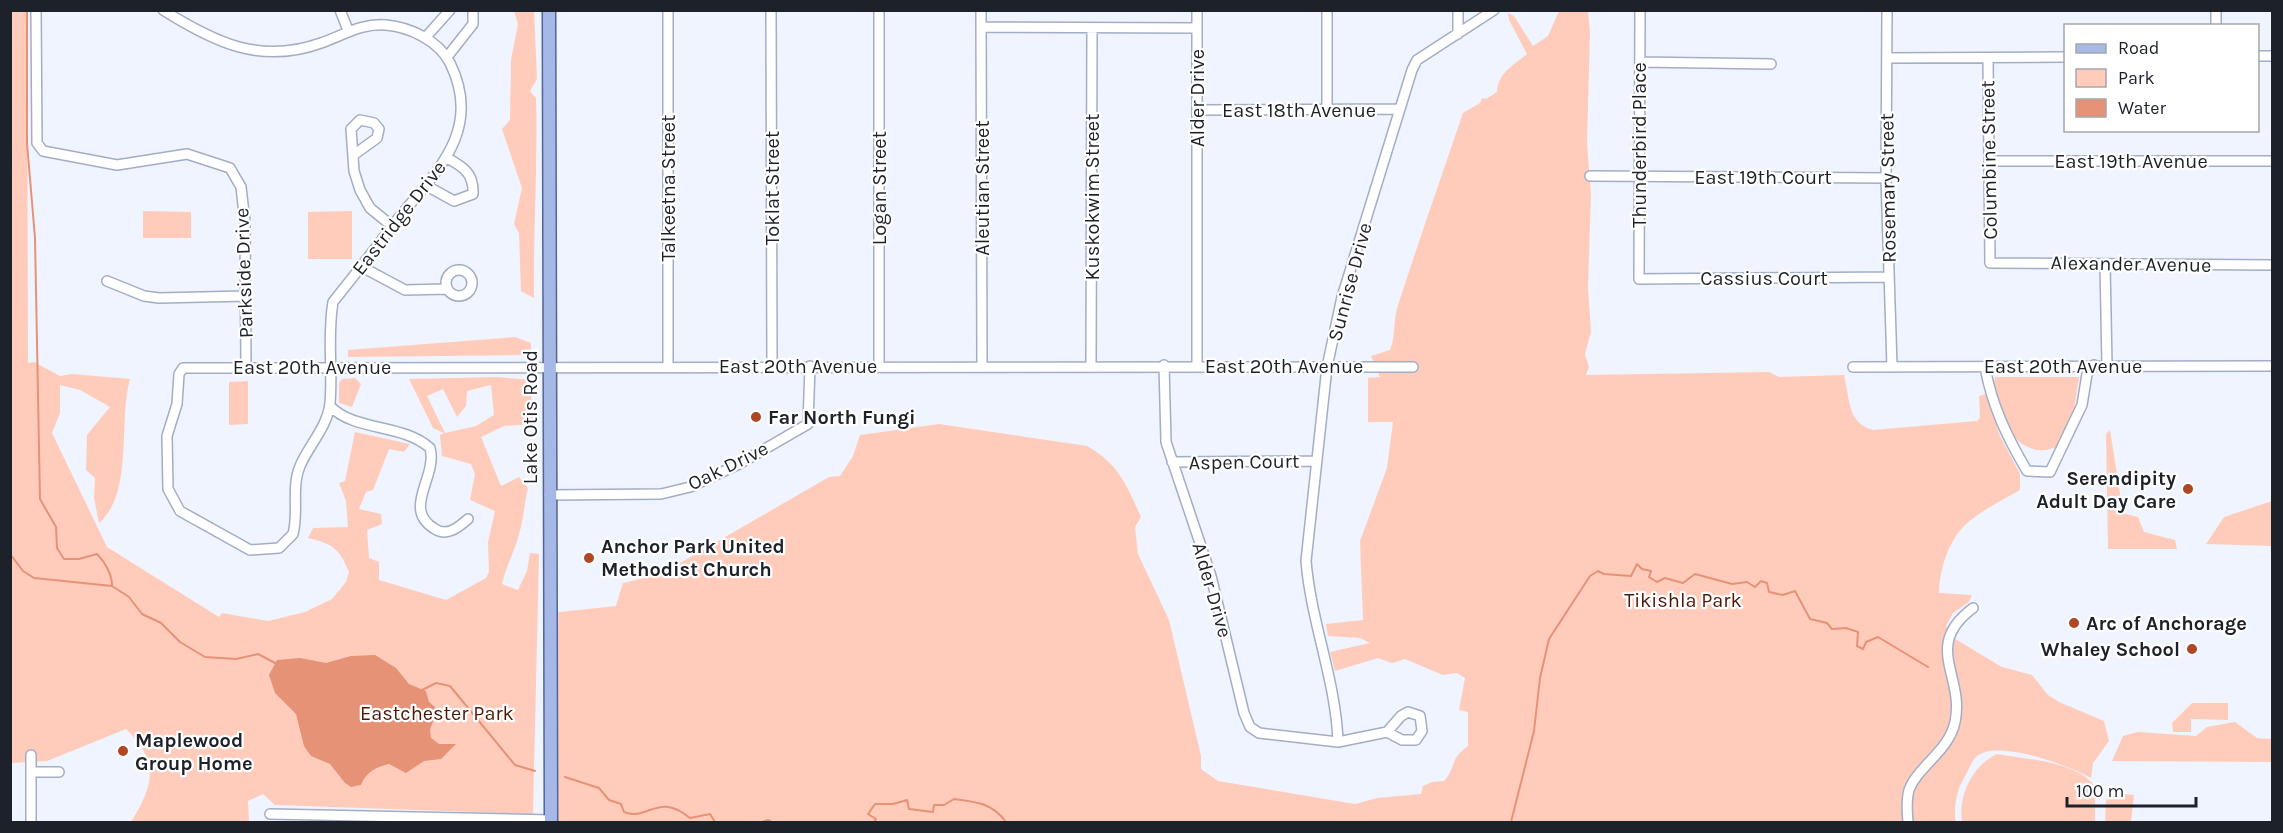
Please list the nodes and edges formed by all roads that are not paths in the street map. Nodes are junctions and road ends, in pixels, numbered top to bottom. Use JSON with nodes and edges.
{"nodes":[{"id":1,"x":36,"y":10,"type":"edge"},
{"id":2,"x":163,"y":10,"type":"edge"},
{"id":3,"x":340,"y":10,"type":"edge"},
{"id":4,"x":450,"y":10,"type":"edge"},
{"id":5,"x":473,"y":10,"type":"edge"},
{"id":6,"x":549,"y":10,"type":"edge"},
{"id":7,"x":668,"y":10,"type":"edge"},
{"id":8,"x":771,"y":10,"type":"edge"},
{"id":9,"x":879,"y":10,"type":"edge"},
{"id":10,"x":981,"y":10,"type":"edge"},
{"id":11,"x":1197,"y":10,"type":"edge"},
{"id":12,"x":1327,"y":10,"type":"edge"},
{"id":13,"x":1458,"y":10,"type":"edge"},
{"id":14,"x":1494,"y":10,"type":"edge"},
{"id":15,"x":1640,"y":10,"type":"edge"},
{"id":16,"x":1887,"y":10,"type":"edge"},
{"id":17,"x":981,"y":27,"type":"junction"},
{"id":18,"x":1092,"y":27,"type":"junction"},
{"id":19,"x":1197,"y":28,"type":"junction"},
{"id":20,"x":348,"y":30,"type":"junction"},
{"id":21,"x":1458,"y":34,"type":"junction"},
{"id":22,"x":425,"y":38,"type":"junction"},
{"id":23,"x":447,"y":57,"type":"junction"},
{"id":24,"x":2064,"y":57,"type":"edge"},
{"id":25,"x":1887,"y":58,"type":"junction"},
{"id":26,"x":1988,"y":58,"type":"junction"},
{"id":27,"x":1640,"y":62,"type":"junction"},
{"id":28,"x":1771,"y":64,"type":"dead end"},
{"id":29,"x":1400,"y":109,"type":"junction"},
{"id":30,"x":1198,"y":110,"type":"junction"},
{"id":31,"x":1327,"y":110,"type":"junction"},
{"id":32,"x":355,"y":154,"type":"dead end"},
{"id":33,"x":447,"y":158,"type":"junction"},
{"id":34,"x":1989,"y":161,"type":"junction"},
{"id":35,"x":2272,"y":161,"type":"edge"},
{"id":36,"x":1590,"y":176,"type":"dead end"},
{"id":37,"x":1639,"y":177,"type":"junction"},
{"id":38,"x":1886,"y":177,"type":"junction"},
{"id":39,"x":427,"y":186,"type":"junction"},
{"id":40,"x":392,"y":226,"type":"junction"},
{"id":41,"x":1990,"y":263,"type":"joint"},
{"id":42,"x":2105,"y":264,"type":"junction"},
{"id":43,"x":2272,"y":265,"type":"edge"},
{"id":44,"x":362,"y":267,"type":"junction"},
{"id":45,"x":1889,"y":278,"type":"junction"},
{"id":46,"x":1639,"y":279,"type":"joint"},
{"id":47,"x":107,"y":281,"type":"dead end"},
{"id":48,"x":447,"y":289,"type":"dead end"},
{"id":49,"x":246,"y":296,"type":"junction"},
{"id":50,"x":1164,"y":365,"type":"junction"},
{"id":51,"x":1197,"y":365,"type":"junction"},
{"id":52,"x":330,"y":366,"type":"junction"},
{"id":53,"x":549,"y":366,"type":"junction"},
{"id":54,"x":668,"y":366,"type":"junction"},
{"id":55,"x":772,"y":366,"type":"junction"},
{"id":56,"x":810,"y":366,"type":"junction"},
{"id":57,"x":879,"y":366,"type":"junction"},
{"id":58,"x":982,"y":366,"type":"junction"},
{"id":59,"x":1091,"y":366,"type":"junction"},
{"id":60,"x":1892,"y":366,"type":"junction"},
{"id":61,"x":2094,"y":366,"type":"junction"},
{"id":62,"x":2107,"y":366,"type":"junction"},
{"id":63,"x":2272,"y":366,"type":"edge"},
{"id":64,"x":246,"y":367,"type":"junction"},
{"id":65,"x":1328,"y":367,"type":"junction"},
{"id":66,"x":1413,"y":367,"type":"dead end"},
{"id":67,"x":1852,"y":367,"type":"dead end"},
{"id":68,"x":1985,"y":367,"type":"junction"},
{"id":69,"x":330,"y":406,"type":"junction"},
{"id":70,"x":1315,"y":461,"type":"junction"},
{"id":71,"x":1172,"y":462,"type":"junction"},
{"id":72,"x":549,"y":495,"type":"junction"},
{"id":73,"x":468,"y":519,"type":"dead end"},
{"id":74,"x":292,"y":534,"type":"joint"},
{"id":75,"x":1973,"y":608,"type":"dead end"},
{"id":76,"x":1387,"y":732,"type":"dead end"},
{"id":77,"x":1338,"y":742,"type":"junction"},
{"id":78,"x":31,"y":755,"type":"dead end"},
{"id":79,"x":31,"y":772,"type":"junction"},
{"id":80,"x":59,"y":772,"type":"dead end"},
{"id":81,"x":270,"y":814,"type":"dead end"},
{"id":82,"x":551,"y":821,"type":"edge"},
{"id":83,"x":31,"y":822,"type":"edge"},
{"id":84,"x":1908,"y":822,"type":"edge"}],
"edges":[{"from":1,"to":49,"type":"street","name":"Parkside Drive"},
{"from":2,"to":20,"type":"street","name":"Eastridge Drive"},
{"from":3,"to":20,"type":"street"},
{"from":4,"to":22,"type":"street"},
{"from":5,"to":23,"type":"street"},
{"from":6,"to":53,"type":"main road","name":"Lake Otis Road"},
{"from":7,"to":54,"type":"street","name":"Talkeetna Street"},
{"from":8,"to":55,"type":"street","name":"Toklat Street"},
{"from":9,"to":57,"type":"street","name":"Logan Street"},
{"from":10,"to":17,"type":"street","name":"Aleutian Street"},
{"from":11,"to":19,"type":"street","name":"Alder Drive"},
{"from":12,"to":31,"type":"street"},
{"from":13,"to":21,"type":"street"},
{"from":14,"to":21,"type":"street","name":"Sunrise Drive"},
{"from":15,"to":27,"type":"street","name":"Thunderbird Place"},
{"from":16,"to":25,"type":"street","name":"Rosemary Street"},
{"from":17,"to":18,"type":"street"},
{"from":17,"to":58,"type":"street","name":"Aleutian Street"},
{"from":18,"to":19,"type":"street"},
{"from":18,"to":59,"type":"street","name":"Kuskokwim Street"},
{"from":19,"to":30,"type":"street","name":"Alder Drive"},
{"from":20,"to":22,"type":"street","name":"Eastridge Drive"},
{"from":21,"to":29,"type":"street","name":"Sunrise Drive"},
{"from":22,"to":23,"type":"street","name":"Eastridge Drive"},
{"from":23,"to":33,"type":"street","name":"Eastridge Drive"},
{"from":24,"to":26,"type":"street"},
{"from":25,"to":26,"type":"street"},
{"from":25,"to":38,"type":"street","name":"Rosemary Street"},
{"from":26,"to":34,"type":"street","name":"Columbine Street"},
{"from":27,"to":28,"type":"street"},
{"from":27,"to":37,"type":"street","name":"Thunderbird Place"},
{"from":29,"to":31,"type":"street","name":"East 18th Avenue"},
{"from":29,"to":65,"type":"street","name":"Sunrise Drive"},
{"from":30,"to":31,"type":"street","name":"East 18th Avenue"},
{"from":30,"to":51,"type":"street","name":"Alder Drive"},
{"from":32,"to":40,"type":"street"},
{"from":33,"to":39,"type":"street","name":"Eastridge Drive"},
{"from":33,"to":39,"type":"street"},
{"from":34,"to":35,"type":"street","name":"East 19th Avenue"},
{"from":34,"to":41,"type":"street","name":"Columbine Street"},
{"from":36,"to":37,"type":"street"},
{"from":37,"to":38,"type":"street","name":"East 19th Court"},
{"from":37,"to":46,"type":"street","name":"Thunderbird Place"},
{"from":38,"to":45,"type":"street","name":"Rosemary Street"},
{"from":39,"to":40,"type":"street","name":"Eastridge Drive"},
{"from":40,"to":44,"type":"street","name":"Eastridge Drive"},
{"from":41,"to":42,"type":"street","name":"Alexander Avenue"},
{"from":42,"to":43,"type":"street","name":"Alexander Avenue"},
{"from":42,"to":62,"type":"street"},
{"from":44,"to":48,"type":"street"},
{"from":44,"to":52,"type":"street","name":"Eastridge Drive"},
{"from":45,"to":46,"type":"street","name":"Cassius Court"},
{"from":45,"to":60,"type":"street","name":"Rosemary Street"},
{"from":47,"to":49,"type":"street"},
{"from":49,"to":64,"type":"street","name":"Parkside Drive"},
{"from":50,"to":51,"type":"street","name":"East 20th Avenue"},
{"from":50,"to":59,"type":"street","name":"East 20th Avenue"},
{"from":50,"to":71,"type":"street","name":"Alder Drive"},
{"from":51,"to":65,"type":"street","name":"East 20th Avenue"},
{"from":52,"to":53,"type":"street","name":"East 20th Avenue"},
{"from":52,"to":64,"type":"street","name":"East 20th Avenue"},
{"from":52,"to":69,"type":"street","name":"Eastridge Drive"},
{"from":53,"to":54,"type":"street","name":"East 20th Avenue"},
{"from":53,"to":72,"type":"main road","name":"Lake Otis Road"},
{"from":54,"to":55,"type":"street","name":"East 20th Avenue"},
{"from":55,"to":56,"type":"street","name":"East 20th Avenue"},
{"from":56,"to":57,"type":"street","name":"East 20th Avenue"},
{"from":56,"to":72,"type":"street","name":"Oak Drive"},
{"from":57,"to":58,"type":"street","name":"East 20th Avenue"},
{"from":58,"to":59,"type":"street","name":"East 20th Avenue"},
{"from":60,"to":67,"type":"street","name":"East 20th Avenue"},
{"from":60,"to":68,"type":"street","name":"East 20th Avenue"},
{"from":61,"to":62,"type":"street","name":"East 20th Avenue"},
{"from":61,"to":68,"type":"street","name":"East 20th Avenue"},
{"from":61,"to":68,"type":"street"},
{"from":62,"to":63,"type":"street","name":"East 20th Avenue"},
{"from":64,"to":74,"type":"street","name":"East 20th Avenue"},
{"from":65,"to":66,"type":"street","name":"East 20th Avenue"},
{"from":65,"to":70,"type":"street","name":"Sunrise Drive"},
{"from":69,"to":73,"type":"street"},
{"from":69,"to":74,"type":"street","name":"Eastridge Drive"},
{"from":70,"to":71,"type":"street","name":"Aspen Court"},
{"from":70,"to":77,"type":"street","name":"Sunrise Drive"},
{"from":71,"to":77,"type":"street","name":"Alder Drive"},
{"from":72,"to":82,"type":"main road","name":"Lake Otis Road"},
{"from":75,"to":84,"type":"street"},
{"from":76,"to":77,"type":"street"},
{"from":78,"to":79,"type":"street"},
{"from":79,"to":80,"type":"street"},
{"from":79,"to":83,"type":"street"},
{"from":81,"to":82,"type":"street"}]}
